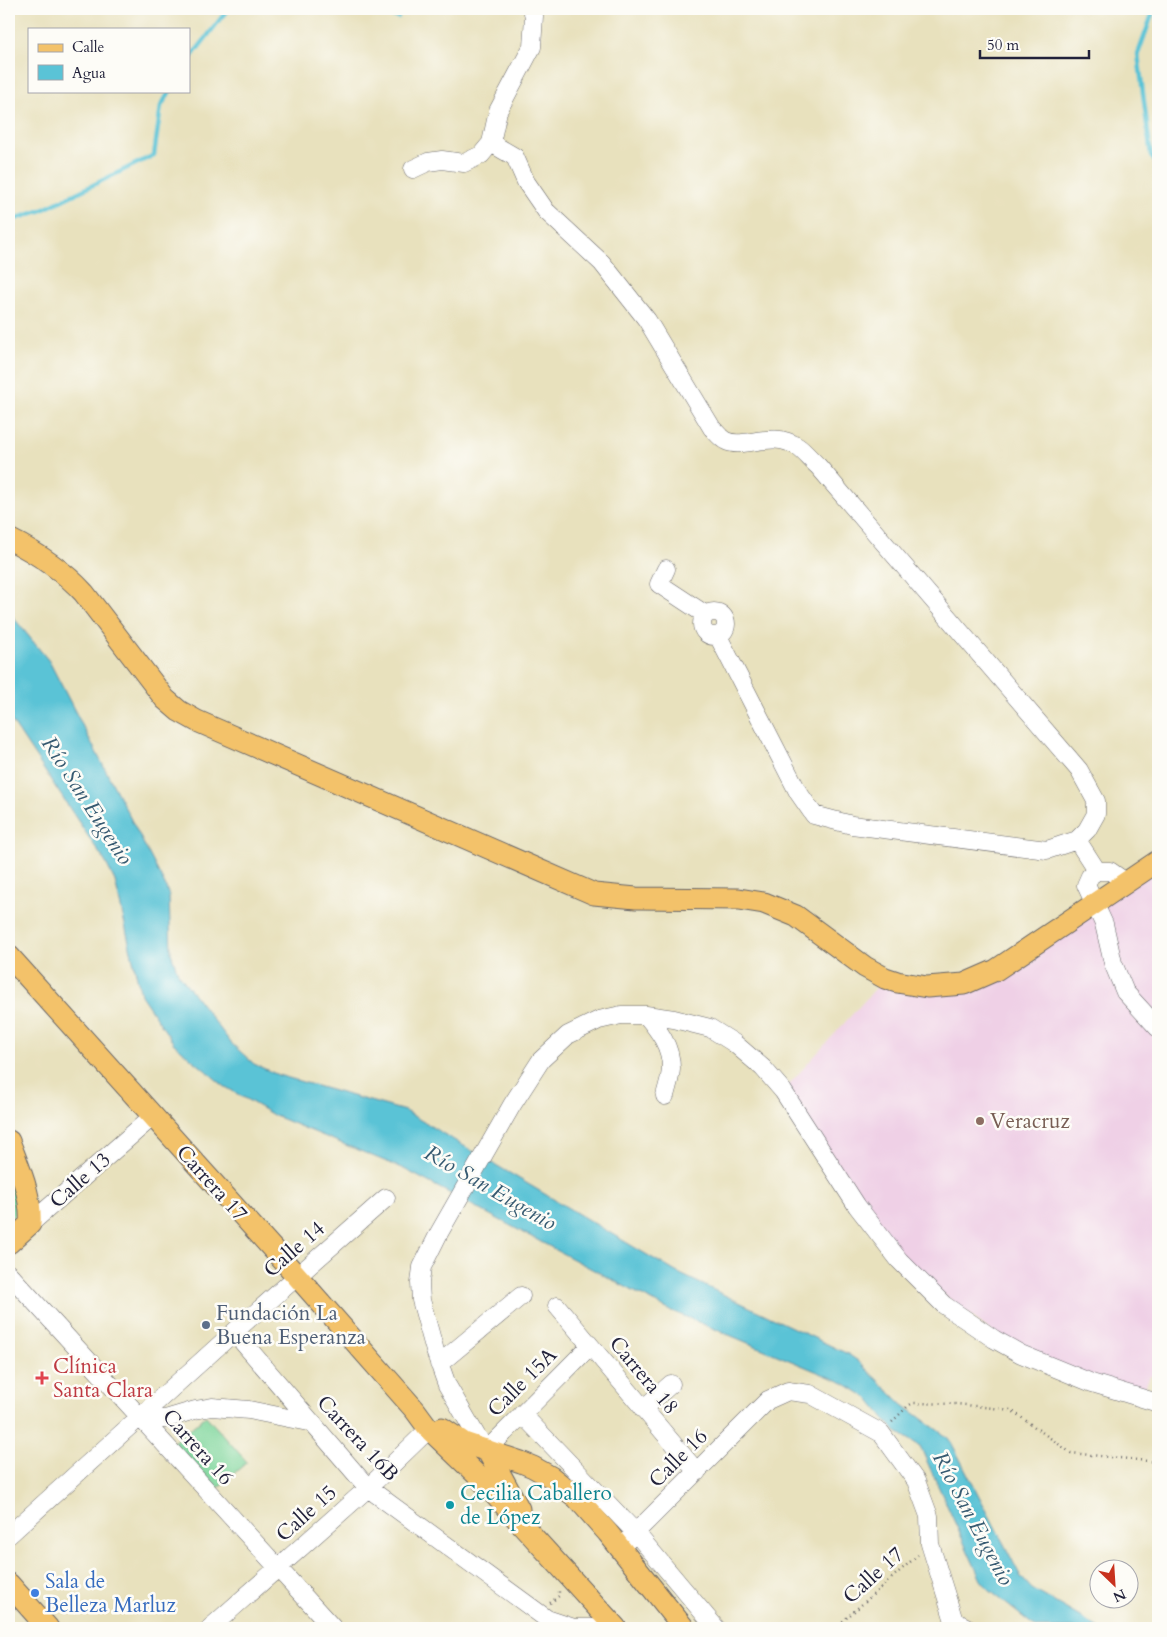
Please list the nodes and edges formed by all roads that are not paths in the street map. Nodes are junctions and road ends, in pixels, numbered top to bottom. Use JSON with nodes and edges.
{"nodes":[{"id":1,"x":532,"y":9,"type":"edge"},
{"id":2,"x":491,"y":143,"type":"junction"},
{"id":3,"x":413,"y":169,"type":"dead end"},
{"id":4,"x":9,"y":539,"type":"edge"},
{"id":5,"x":666,"y":568,"type":"dead end"},
{"id":6,"x":1077,"y":840,"type":"junction"},
{"id":7,"x":1158,"y":861,"type":"edge"},
{"id":8,"x":1097,"y":871,"type":"junction"},
{"id":9,"x":1127,"y":882,"type":"junction"},
{"id":10,"x":1094,"y":904,"type":"junction"},
{"id":11,"x":9,"y":956,"type":"edge"},
{"id":12,"x":646,"y":1015,"type":"junction"},
{"id":13,"x":1158,"y":1028,"type":"edge"},
{"id":14,"x":665,"y":1096,"type":"dead end"},
{"id":15,"x":152,"y":1117,"type":"junction"},
{"id":16,"x":9,"y":1141,"type":"edge"},
{"id":17,"x":386,"y":1198,"type":"dead end"},
{"id":18,"x":30,"y":1224,"type":"junction"},
{"id":19,"x":9,"y":1243,"type":"edge"},
{"id":20,"x":9,"y":1274,"type":"edge"},
{"id":21,"x":297,"y":1276,"type":"junction"},
{"id":22,"x":521,"y":1296,"type":"dead end"},
{"id":23,"x":557,"y":1306,"type":"dead end"},
{"id":24,"x":234,"y":1332,"type":"junction"},
{"id":25,"x":590,"y":1346,"type":"junction"},
{"id":26,"x":439,"y":1364,"type":"junction"},
{"id":27,"x":671,"y":1384,"type":"dead end"},
{"id":28,"x":1158,"y":1403,"type":"edge"},
{"id":29,"x":643,"y":1409,"type":"junction"},
{"id":30,"x":415,"y":1410,"type":"junction"},
{"id":31,"x":522,"y":1414,"type":"junction"},
{"id":32,"x":140,"y":1416,"type":"junction"},
{"id":33,"x":313,"y":1424,"type":"junction"},
{"id":34,"x":429,"y":1429,"type":"junction"},
{"id":35,"x":487,"y":1450,"type":"junction"},
{"id":36,"x":697,"y":1472,"type":"junction"},
{"id":37,"x":368,"y":1488,"type":"junction"},
{"id":38,"x":636,"y":1533,"type":"junction"},
{"id":39,"x":9,"y":1535,"type":"edge"},
{"id":40,"x":536,"y":1540,"type":"junction"},
{"id":41,"x":620,"y":1548,"type":"junction"},
{"id":42,"x":278,"y":1568,"type":"junction"},
{"id":43,"x":9,"y":1584,"type":"edge"},
{"id":44,"x":542,"y":1624,"type":"edge"},
{"id":45,"x":957,"y":1626,"type":"edge"},
{"id":46,"x":605,"y":1627,"type":"edge"},
{"id":47,"x":48,"y":1628,"type":"edge"},
{"id":48,"x":210,"y":1628,"type":"edge"},
{"id":49,"x":333,"y":1628,"type":"edge"},
{"id":50,"x":684,"y":1628,"type":"edge"},
{"id":51,"x":716,"y":1628,"type":"edge"}],
"edges":[{"from":1,"to":2,"type":"street"},
{"from":2,"to":3,"type":"street"},
{"from":2,"to":6,"type":"street"},
{"from":4,"to":10,"type":"main road"},
{"from":5,"to":6,"type":"street"},
{"from":6,"to":8,"type":"street"},
{"from":7,"to":9,"type":"main road"},
{"from":8,"to":9,"type":"street"},
{"from":8,"to":10,"type":"street"},
{"from":9,"to":10,"type":"main road"},
{"from":10,"to":13,"type":"street"},
{"from":11,"to":15,"type":"main road","name":"Carrera 17"},
{"from":12,"to":14,"type":"street"},
{"from":12,"to":26,"type":"street"},
{"from":12,"to":28,"type":"street"},
{"from":15,"to":18,"type":"street","name":"Calle 13"},
{"from":15,"to":21,"type":"main road","name":"Carrera 17"},
{"from":16,"to":18,"type":"main road"},
{"from":17,"to":21,"type":"street","name":"Calle 14"},
{"from":18,"to":19,"type":"main road","name":"Calle 13"},
{"from":20,"to":32,"type":"street","name":"Carrera 16"},
{"from":21,"to":24,"type":"street","name":"Calle 14"},
{"from":21,"to":30,"type":"main road","name":"Carrera 17"},
{"from":22,"to":26,"type":"street"},
{"from":23,"to":25,"type":"street","name":"Carrera 18"},
{"from":24,"to":32,"type":"street","name":"Calle 14"},
{"from":24,"to":33,"type":"street","name":"Carrera 16B"},
{"from":25,"to":29,"type":"street","name":"Carrera 18"},
{"from":25,"to":31,"type":"street","name":"Calle 15A"},
{"from":26,"to":35,"type":"street"},
{"from":27,"to":29,"type":"street"},
{"from":29,"to":36,"type":"street","name":"Carrera 18"},
{"from":30,"to":34,"type":"main road","name":"Carrera 17"},
{"from":30,"to":35,"type":"main road","name":"Carrera 17"},
{"from":31,"to":35,"type":"street","name":"Calle 15A"},
{"from":31,"to":38,"type":"street"},
{"from":32,"to":33,"type":"street"},
{"from":32,"to":39,"type":"street","name":"Calle 14"},
{"from":32,"to":42,"type":"street","name":"Carrera 16"},
{"from":33,"to":37,"type":"street","name":"Carrera 16B"},
{"from":34,"to":37,"type":"street","name":"Calle 15"},
{"from":34,"to":40,"type":"main road","name":"Carrera 17"},
{"from":35,"to":40,"type":"main road"},
{"from":35,"to":41,"type":"main road","name":"Carrera 17"},
{"from":36,"to":38,"type":"street","name":"Calle 16"},
{"from":36,"to":45,"type":"street","name":"Calle 16"},
{"from":37,"to":42,"type":"street","name":"Calle 15"},
{"from":37,"to":44,"type":"street","name":"Carrera 16B"},
{"from":38,"to":41,"type":"street","name":"Calle 16"},
{"from":38,"to":51,"type":"street"},
{"from":40,"to":46,"type":"main road","name":"Carrera 17"},
{"from":41,"to":50,"type":"main road","name":"Carrera 17"},
{"from":42,"to":48,"type":"street","name":"Calle 15"},
{"from":42,"to":49,"type":"street","name":"Carrera 16"},
{"from":43,"to":47,"type":"main road"},
{"from":44,"to":46,"type":"street","name":"Carrera 16B"}]}
